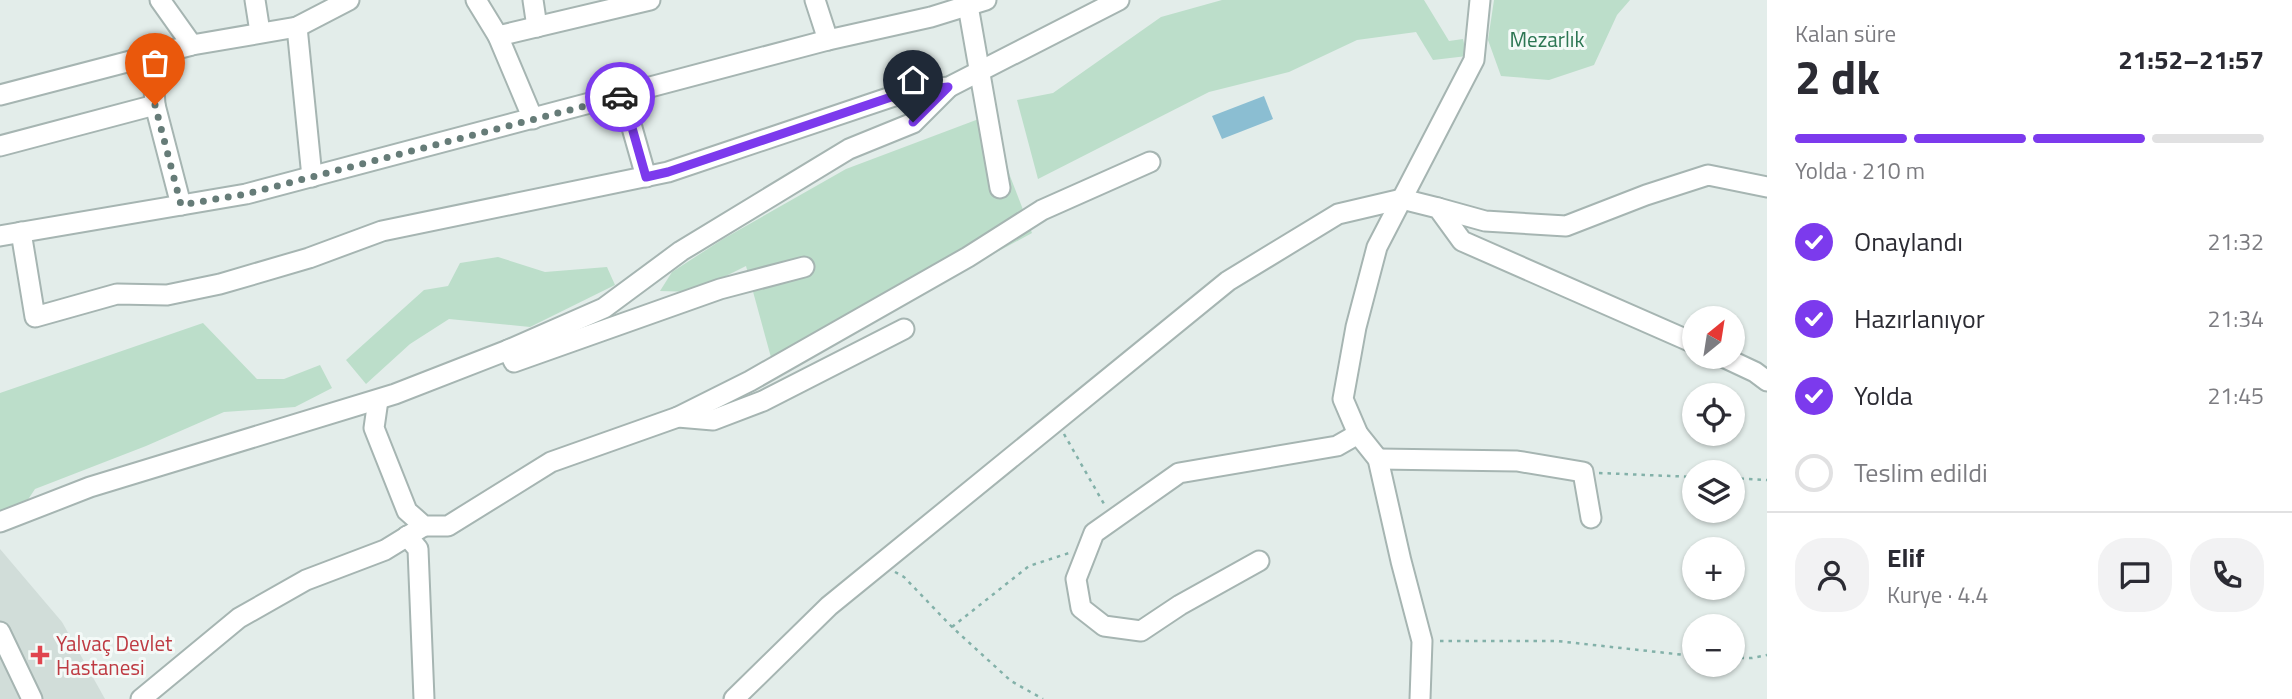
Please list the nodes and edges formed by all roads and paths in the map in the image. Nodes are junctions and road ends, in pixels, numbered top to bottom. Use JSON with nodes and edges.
{"nodes":[{"id":1,"x":160,"y":0,"type":"edge"},
{"id":2,"x":255,"y":0,"type":"edge"},
{"id":3,"x":349,"y":0,"type":"edge"},
{"id":4,"x":476,"y":0,"type":"edge"},
{"id":5,"x":533,"y":0,"type":"edge"},
{"id":6,"x":650,"y":0,"type":"edge"},
{"id":7,"x":816,"y":0,"type":"edge"},
{"id":8,"x":1119,"y":0,"type":"edge"},
{"id":9,"x":1480,"y":0,"type":"edge"},
{"id":10,"x":974,"y":1,"type":"edge"},
{"id":11,"x":929,"y":8,"type":"edge"},
{"id":12,"x":298,"y":27,"type":"junction"},
{"id":13,"x":537,"y":27,"type":"junction"},
{"id":14,"x":260,"y":32,"type":"junction"},
{"id":15,"x":498,"y":36,"type":"junction"},
{"id":16,"x":828,"y":40,"type":"junction"},
{"id":17,"x":192,"y":45,"type":"junction"},
{"id":18,"x":152,"y":55,"type":"junction"},
{"id":19,"x":981,"y":71,"type":"junction"},
{"id":20,"x":948,"y":87,"type":"junction"},
{"id":21,"x":0,"y":95,"type":"edge"},
{"id":22,"x":623,"y":96,"type":"junction"},
{"id":23,"x":155,"y":105,"type":"junction"},
{"id":24,"x":534,"y":119,"type":"junction"},
{"id":25,"x":0,"y":146,"type":"edge"},
{"id":26,"x":1150,"y":162,"type":"dead end"},
{"id":27,"x":312,"y":177,"type":"junction"},
{"id":28,"x":646,"y":177,"type":"junction"},
{"id":29,"x":1767,"y":187,"type":"edge"},
{"id":30,"x":1000,"y":188,"type":"dead end"},
{"id":31,"x":1402,"y":199,"type":"junction"},
{"id":32,"x":181,"y":205,"type":"junction"},
{"id":33,"x":1438,"y":208,"type":"junction"},
{"id":34,"x":21,"y":232,"type":"junction"},
{"id":35,"x":0,"y":236,"type":"edge"},
{"id":36,"x":804,"y":267,"type":"dead end"},
{"id":37,"x":904,"y":329,"type":"dead end"},
{"id":38,"x":1682,"y":339,"type":"edge"},
{"id":39,"x":508,"y":350,"type":"junction"},
{"id":40,"x":1745,"y":367,"type":"edge"},
{"id":41,"x":1767,"y":381,"type":"edge"},
{"id":42,"x":378,"y":400,"type":"junction"},
{"id":43,"x":678,"y":417,"type":"junction"},
{"id":44,"x":1056,"y":419,"type":"junction"},
{"id":45,"x":1358,"y":434,"type":"junction"},
{"id":46,"x":1378,"y":459,"type":"junction"},
{"id":47,"x":1583,"y":472,"type":"junction"},
{"id":48,"x":1682,"y":476,"type":"edge"},
{"id":49,"x":1745,"y":479,"type":"edge"},
{"id":50,"x":1767,"y":480,"type":"edge"},
{"id":51,"x":1591,"y":518,"type":"dead end"},
{"id":52,"x":1113,"y":519,"type":"junction"},
{"id":53,"x":0,"y":522,"type":"edge"},
{"id":54,"x":416,"y":531,"type":"junction"},
{"id":55,"x":1086,"y":554,"type":"junction"},
{"id":56,"x":1259,"y":561,"type":"dead end"},
{"id":57,"x":880,"y":565,"type":"junction"},
{"id":58,"x":952,"y":627,"type":"junction"},
{"id":59,"x":0,"y":632,"type":"edge"},
{"id":60,"x":1422,"y":641,"type":"junction"},
{"id":61,"x":1682,"y":655,"type":"edge"},
{"id":62,"x":1767,"y":655,"type":"edge"},
{"id":63,"x":1745,"y":658,"type":"edge"},
{"id":64,"x":32,"y":699,"type":"edge"},
{"id":65,"x":141,"y":699,"type":"edge"},
{"id":66,"x":424,"y":699,"type":"edge"},
{"id":67,"x":734,"y":699,"type":"edge"},
{"id":68,"x":1044,"y":699,"type":"edge"},
{"id":69,"x":1420,"y":699,"type":"edge"}],
"edges":[{"from":1,"to":17,"type":"street"},
{"from":2,"to":14,"type":"street"},
{"from":3,"to":12,"type":"street"},
{"from":4,"to":15,"type":"street"},
{"from":5,"to":13,"type":"street"},
{"from":6,"to":13,"type":"street"},
{"from":7,"to":16,"type":"street"},
{"from":8,"to":19,"type":"street"},
{"from":9,"to":31,"type":"street"},
{"from":10,"to":11,"type":"street"},
{"from":10,"to":19,"type":"street"},
{"from":11,"to":16,"type":"street"},
{"from":12,"to":14,"type":"street"},
{"from":12,"to":27,"type":"street"},
{"from":13,"to":15,"type":"street"},
{"from":14,"to":17,"type":"street"},
{"from":15,"to":24,"type":"street"},
{"from":16,"to":22,"type":"street"},
{"from":17,"to":18,"type":"street"},
{"from":18,"to":21,"type":"street"},
{"from":18,"to":23,"type":"street"},
{"from":19,"to":20,"type":"street"},
{"from":19,"to":30,"type":"street"},
{"from":20,"to":28,"type":"street"},
{"from":20,"to":39,"type":"street"},
{"from":22,"to":24,"type":"street"},
{"from":22,"to":28,"type":"street"},
{"from":23,"to":25,"type":"street"},
{"from":23,"to":32,"type":"street"},
{"from":24,"to":27,"type":"street"},
{"from":26,"to":43,"type":"street"},
{"from":27,"to":32,"type":"street"},
{"from":28,"to":34,"type":"street"},
{"from":29,"to":33,"type":"street"},
{"from":31,"to":33,"type":"street"},
{"from":31,"to":44,"type":"street"},
{"from":31,"to":45,"type":"street"},
{"from":32,"to":34,"type":"street"},
{"from":33,"to":38,"type":"street"},
{"from":34,"to":35,"type":"street"},
{"from":36,"to":39,"type":"street"},
{"from":37,"to":43,"type":"street"},
{"from":39,"to":42,"type":"street"},
{"from":40,"to":41,"type":"street"},
{"from":42,"to":53,"type":"street"},
{"from":42,"to":54,"type":"street"},
{"from":43,"to":54,"type":"street"},
{"from":44,"to":52,"type":"path"},
{"from":44,"to":57,"type":"street"},
{"from":45,"to":46,"type":"street"},
{"from":45,"to":52,"type":"street"},
{"from":46,"to":47,"type":"street"},
{"from":46,"to":60,"type":"street"},
{"from":47,"to":48,"type":"path"},
{"from":47,"to":51,"type":"street"},
{"from":49,"to":50,"type":"path"},
{"from":52,"to":55,"type":"street"},
{"from":54,"to":65,"type":"street"},
{"from":54,"to":66,"type":"street"},
{"from":55,"to":56,"type":"street"},
{"from":55,"to":58,"type":"path"},
{"from":57,"to":58,"type":"path"},
{"from":57,"to":67,"type":"street"},
{"from":58,"to":68,"type":"path"},
{"from":59,"to":64,"type":"street"},
{"from":60,"to":61,"type":"path"},
{"from":60,"to":69,"type":"street"},
{"from":62,"to":63,"type":"path"}]}
